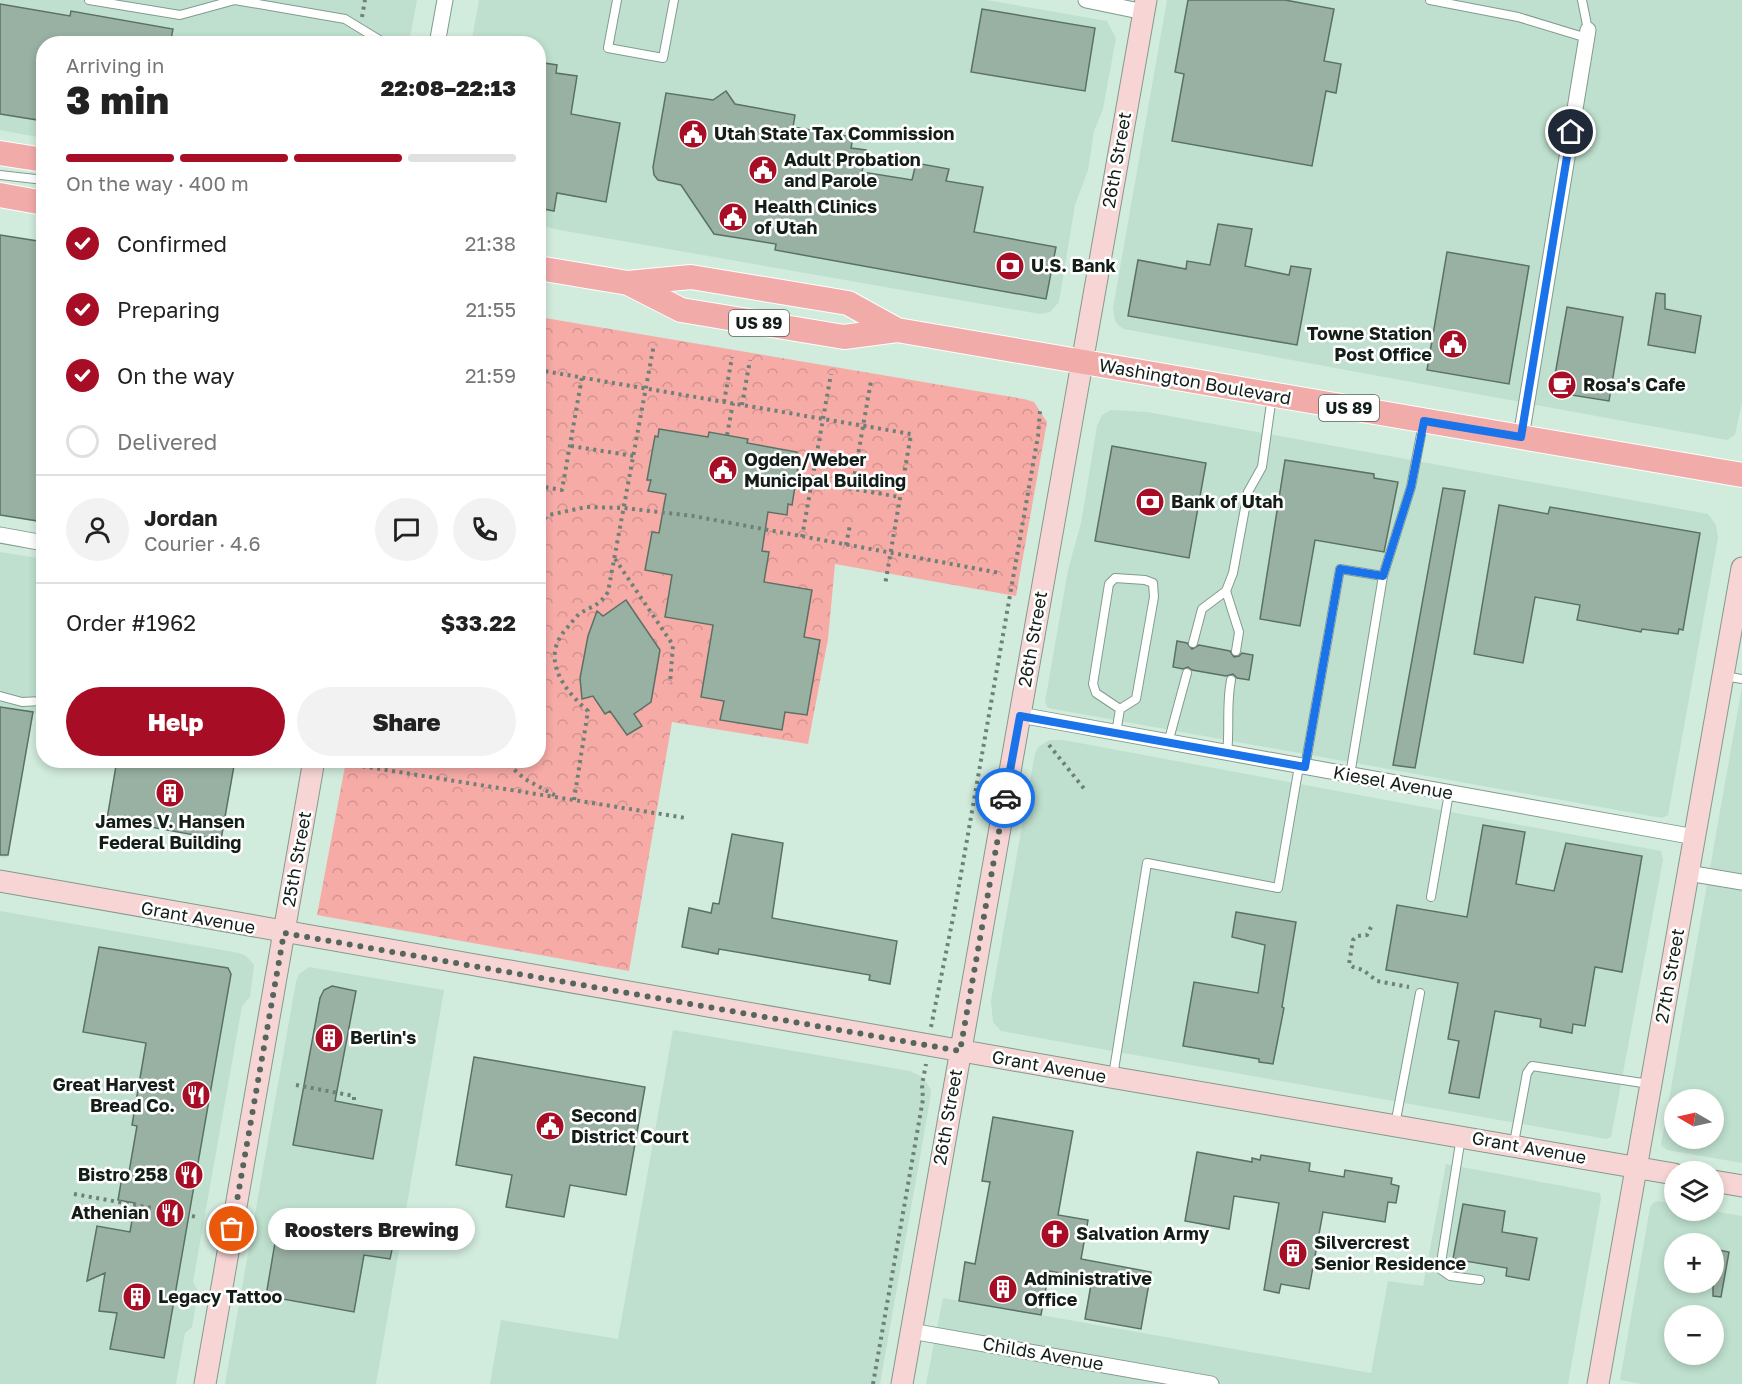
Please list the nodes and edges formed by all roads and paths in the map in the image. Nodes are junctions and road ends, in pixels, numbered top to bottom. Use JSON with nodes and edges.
{"nodes":[{"id":1,"x":89,"y":0,"type":"edge"},
{"id":2,"x":235,"y":0,"type":"edge"},
{"id":3,"x":445,"y":0,"type":"edge"},
{"id":4,"x":617,"y":0,"type":"edge"},
{"id":5,"x":674,"y":0,"type":"edge"},
{"id":6,"x":1086,"y":0,"type":"edge"},
{"id":7,"x":1430,"y":0,"type":"edge"},
{"id":8,"x":1582,"y":0,"type":"edge"},
{"id":9,"x":1145,"y":6,"type":"edge"},
{"id":10,"x":1587,"y":34,"type":"junction"},
{"id":11,"x":373,"y":36,"type":"edge"},
{"id":12,"x":438,"y":36,"type":"edge"},
{"id":13,"x":0,"y":153,"type":"edge"},
{"id":14,"x":36,"y":159,"type":"edge"},
{"id":15,"x":0,"y":175,"type":"edge"},
{"id":16,"x":36,"y":179,"type":"edge"},
{"id":17,"x":0,"y":195,"type":"edge"},
{"id":18,"x":36,"y":202,"type":"edge"},
{"id":19,"x":546,"y":269,"type":"edge"},
{"id":20,"x":628,"y":283,"type":"junction"},
{"id":21,"x":897,"y":330,"type":"junction"},
{"id":22,"x":654,"y":344,"type":"dead end"},
{"id":23,"x":732,"y":357,"type":"dead end"},
{"id":24,"x":750,"y":360,"type":"dead end"},
{"id":25,"x":1082,"y":362,"type":"junction"},
{"id":26,"x":546,"y":371,"type":"edge"},
{"id":27,"x":831,"y":374,"type":"dead end"},
{"id":28,"x":582,"y":376,"type":"junction"},
{"id":29,"x":871,"y":381,"type":"dead end"},
{"id":30,"x":646,"y":388,"type":"junction"},
{"id":31,"x":1272,"y":395,"type":"junction"},
{"id":32,"x":724,"y":402,"type":"junction"},
{"id":33,"x":733,"y":403,"type":"junction"},
{"id":34,"x":742,"y":405,"type":"junction"},
{"id":35,"x":1040,"y":411,"type":"dead end"},
{"id":36,"x":823,"y":419,"type":"junction"},
{"id":37,"x":1424,"y":421,"type":"junction"},
{"id":38,"x":863,"y":426,"type":"junction"},
{"id":39,"x":728,"y":435,"type":"dead end"},
{"id":40,"x":1521,"y":437,"type":"junction"},
{"id":41,"x":571,"y":446,"type":"junction"},
{"id":42,"x":634,"y":456,"type":"junction"},
{"id":43,"x":1742,"y":475,"type":"edge"},
{"id":44,"x":812,"y":482,"type":"junction"},
{"id":45,"x":546,"y":487,"type":"edge"},
{"id":46,"x":852,"y":489,"type":"junction"},
{"id":47,"x":900,"y":497,"type":"junction"},
{"id":48,"x":624,"y":508,"type":"junction"},
{"id":49,"x":546,"y":518,"type":"edge"},
{"id":50,"x":849,"y":525,"type":"dead end"},
{"id":51,"x":0,"y":535,"type":"edge"},
{"id":52,"x":802,"y":537,"type":"junction"},
{"id":53,"x":36,"y":542,"type":"edge"},
{"id":54,"x":846,"y":545,"type":"junction"},
{"id":55,"x":890,"y":553,"type":"junction"},
{"id":56,"x":615,"y":560,"type":"junction"},
{"id":57,"x":1742,"y":568,"type":"edge"},
{"id":58,"x":1000,"y":573,"type":"dead end"},
{"id":59,"x":1383,"y":576,"type":"junction"},
{"id":60,"x":885,"y":585,"type":"dead end"},
{"id":61,"x":1226,"y":591,"type":"junction"},
{"id":62,"x":1193,"y":643,"type":"dead end"},
{"id":63,"x":1236,"y":651,"type":"dead end"},
{"id":64,"x":1187,"y":673,"type":"dead end"},
{"id":65,"x":1732,"y":677,"type":"edge"},
{"id":66,"x":1231,"y":680,"type":"dead end"},
{"id":67,"x":670,"y":684,"type":"dead end"},
{"id":68,"x":0,"y":696,"type":"edge"},
{"id":69,"x":36,"y":702,"type":"edge"},
{"id":70,"x":1120,"y":709,"type":"junction"},
{"id":71,"x":1020,"y":716,"type":"junction"},
{"id":72,"x":1116,"y":733,"type":"junction"},
{"id":73,"x":1168,"y":743,"type":"junction"},
{"id":74,"x":1049,"y":745,"type":"dead end"},
{"id":75,"x":1227,"y":753,"type":"junction"},
{"id":76,"x":1302,"y":766,"type":"junction"},
{"id":77,"x":313,"y":768,"type":"edge"},
{"id":78,"x":374,"y":768,"type":"edge"},
{"id":79,"x":512,"y":768,"type":"edge"},
{"id":80,"x":1350,"y":775,"type":"junction"},
{"id":81,"x":1086,"y":791,"type":"dead end"},
{"id":82,"x":1449,"y":793,"type":"junction"},
{"id":83,"x":560,"y":798,"type":"junction"},
{"id":84,"x":574,"y":800,"type":"junction"},
{"id":85,"x":686,"y":818,"type":"dead end"},
{"id":86,"x":1695,"y":837,"type":"junction"},
{"id":87,"x":1688,"y":873,"type":"junction"},
{"id":88,"x":0,"y":881,"type":"edge"},
{"id":89,"x":1742,"y":882,"type":"edge"},
{"id":90,"x":1431,"y":897,"type":"dead end"},
{"id":91,"x":1371,"y":927,"type":"dead end"},
{"id":92,"x":284,"y":933,"type":"junction"},
{"id":93,"x":1419,"y":993,"type":"joint"},
{"id":94,"x":928,"y":1046,"type":"junction"},
{"id":95,"x":960,"y":1051,"type":"junction"},
{"id":96,"x":1112,"y":1078,"type":"junction"},
{"id":97,"x":1651,"y":1084,"type":"junction"},
{"id":98,"x":296,"y":1085,"type":"dead end"},
{"id":99,"x":354,"y":1105,"type":"dead end"},
{"id":100,"x":1395,"y":1126,"type":"junction"},
{"id":101,"x":1461,"y":1136,"type":"junction"},
{"id":102,"x":1514,"y":1144,"type":"junction"},
{"id":103,"x":1636,"y":1167,"type":"junction"},
{"id":104,"x":1664,"y":1172,"type":"edge"},
{"id":105,"x":1724,"y":1183,"type":"edge"},
{"id":106,"x":1742,"y":1186,"type":"edge"},
{"id":107,"x":74,"y":1194,"type":"dead end"},
{"id":108,"x":152,"y":1208,"type":"dead end"},
{"id":109,"x":1480,"y":1280,"type":"dead end"},
{"id":110,"x":911,"y":1331,"type":"junction"},
{"id":111,"x":205,"y":1384,"type":"edge"},
{"id":112,"x":873,"y":1384,"type":"edge"},
{"id":113,"x":902,"y":1384,"type":"edge"},
{"id":114,"x":1211,"y":1384,"type":"edge"},
{"id":115,"x":1598,"y":1384,"type":"edge"}],
"edges":[{"from":1,"to":2,"type":"lane"},
{"from":2,"to":11,"type":"lane"},
{"from":3,"to":12,"type":"street"},
{"from":4,"to":5,"type":"lane"},
{"from":6,"to":9,"type":"street"},
{"from":7,"to":10,"type":"lane"},
{"from":8,"to":10,"type":"lane"},
{"from":9,"to":25,"type":"street","name":"26th Street"},
{"from":10,"to":40,"type":"street"},
{"from":13,"to":14,"type":"main road"},
{"from":15,"to":16,"type":"lane"},
{"from":17,"to":18,"type":"main road"},
{"from":19,"to":20,"type":"main road","name":"Washington Boulevard","number":"US 89"},
{"from":20,"to":21,"type":"main road","name":"Washington Boulevard","number":"US 89"},
{"from":20,"to":21,"type":"main road","name":"Washington Boulevard","number":"US 89"},
{"from":21,"to":25,"type":"main road","name":"Washington Boulevard","number":"US 89"},
{"from":22,"to":30,"type":"path"},
{"from":23,"to":32,"type":"path"},
{"from":24,"to":34,"type":"path"},
{"from":25,"to":31,"type":"main road","name":"Washington Boulevard","number":"US 89"},
{"from":25,"to":71,"type":"street","name":"26th Street"},
{"from":26,"to":28,"type":"path"},
{"from":27,"to":36,"type":"path"},
{"from":28,"to":30,"type":"path"},
{"from":28,"to":41,"type":"path"},
{"from":29,"to":38,"type":"path"},
{"from":30,"to":32,"type":"path"},
{"from":30,"to":42,"type":"path"},
{"from":31,"to":37,"type":"main road","name":"Washington Boulevard","number":"US 89"},
{"from":31,"to":61,"type":"lane"},
{"from":32,"to":33,"type":"path"},
{"from":33,"to":34,"type":"path"},
{"from":33,"to":39,"type":"path"},
{"from":34,"to":36,"type":"path"},
{"from":35,"to":94,"type":"path"},
{"from":36,"to":38,"type":"path"},
{"from":36,"to":44,"type":"path"},
{"from":37,"to":40,"type":"main road","name":"Washington Boulevard","number":"US 89"},
{"from":37,"to":59,"type":"lane"},
{"from":38,"to":46,"type":"path"},
{"from":38,"to":47,"type":"path"},
{"from":40,"to":43,"type":"main road","name":"Washington Boulevard","number":"US 89"},
{"from":41,"to":42,"type":"path"},
{"from":41,"to":45,"type":"path"},
{"from":42,"to":48,"type":"path"},
{"from":44,"to":46,"type":"path"},
{"from":44,"to":52,"type":"path"},
{"from":46,"to":47,"type":"path"},
{"from":47,"to":55,"type":"path"},
{"from":48,"to":49,"type":"path"},
{"from":48,"to":52,"type":"path"},
{"from":48,"to":56,"type":"path"},
{"from":50,"to":54,"type":"path"},
{"from":51,"to":53,"type":"street"},
{"from":52,"to":54,"type":"path"},
{"from":54,"to":55,"type":"path"},
{"from":55,"to":58,"type":"path"},
{"from":55,"to":60,"type":"path"},
{"from":56,"to":67,"type":"path"},
{"from":56,"to":84,"type":"path"},
{"from":57,"to":65,"type":"street","name":"27th Street"},
{"from":59,"to":76,"type":"lane"},
{"from":59,"to":80,"type":"lane"},
{"from":61,"to":62,"type":"lane"},
{"from":61,"to":63,"type":"lane"},
{"from":64,"to":73,"type":"lane"},
{"from":65,"to":86,"type":"street","name":"27th Street"},
{"from":66,"to":75,"type":"lane"},
{"from":68,"to":69,"type":"lane"},
{"from":70,"to":70,"type":"lane"},
{"from":70,"to":72,"type":"lane"},
{"from":71,"to":72,"type":"street","name":"Kiesel Avenue"},
{"from":71,"to":95,"type":"street","name":"26th Street"},
{"from":72,"to":73,"type":"street","name":"Kiesel Avenue"},
{"from":73,"to":75,"type":"street","name":"Kiesel Avenue"},
{"from":74,"to":81,"type":"path"},
{"from":75,"to":76,"type":"street","name":"Kiesel Avenue"},
{"from":76,"to":80,"type":"street","name":"Kiesel Avenue"},
{"from":76,"to":96,"type":"lane"},
{"from":77,"to":92,"type":"street","name":"25th Street"},
{"from":78,"to":83,"type":"path"},
{"from":79,"to":83,"type":"path"},
{"from":80,"to":82,"type":"street","name":"Kiesel Avenue"},
{"from":82,"to":86,"type":"street","name":"Kiesel Avenue"},
{"from":82,"to":90,"type":"lane"},
{"from":83,"to":84,"type":"path"},
{"from":84,"to":85,"type":"path"},
{"from":86,"to":87,"type":"street","name":"27th Street"},
{"from":87,"to":89,"type":"street"},
{"from":87,"to":97,"type":"street","name":"27th Street"},
{"from":88,"to":92,"type":"street","name":"Grant Avenue"},
{"from":91,"to":93,"type":"path"},
{"from":92,"to":94,"type":"street","name":"Grant Avenue"},
{"from":92,"to":111,"type":"street","name":"25th Street"},
{"from":93,"to":100,"type":"lane"},
{"from":94,"to":95,"type":"street","name":"Grant Avenue"},
{"from":94,"to":112,"type":"path"},
{"from":95,"to":96,"type":"street","name":"Grant Avenue"},
{"from":95,"to":110,"type":"street","name":"26th Street"},
{"from":96,"to":100,"type":"street","name":"Grant Avenue"},
{"from":97,"to":102,"type":"lane"},
{"from":97,"to":103,"type":"street","name":"27th Street"},
{"from":98,"to":99,"type":"path"},
{"from":100,"to":101,"type":"street","name":"Grant Avenue"},
{"from":101,"to":102,"type":"street","name":"Grant Avenue"},
{"from":101,"to":109,"type":"lane"},
{"from":102,"to":103,"type":"street","name":"Grant Avenue"},
{"from":103,"to":104,"type":"street","name":"Grant Avenue"},
{"from":103,"to":115,"type":"street","name":"27th Street"},
{"from":105,"to":106,"type":"street"},
{"from":107,"to":108,"type":"path"},
{"from":110,"to":113,"type":"street","name":"26th Street"},
{"from":110,"to":114,"type":"street","name":"Childs Avenue"}]}
